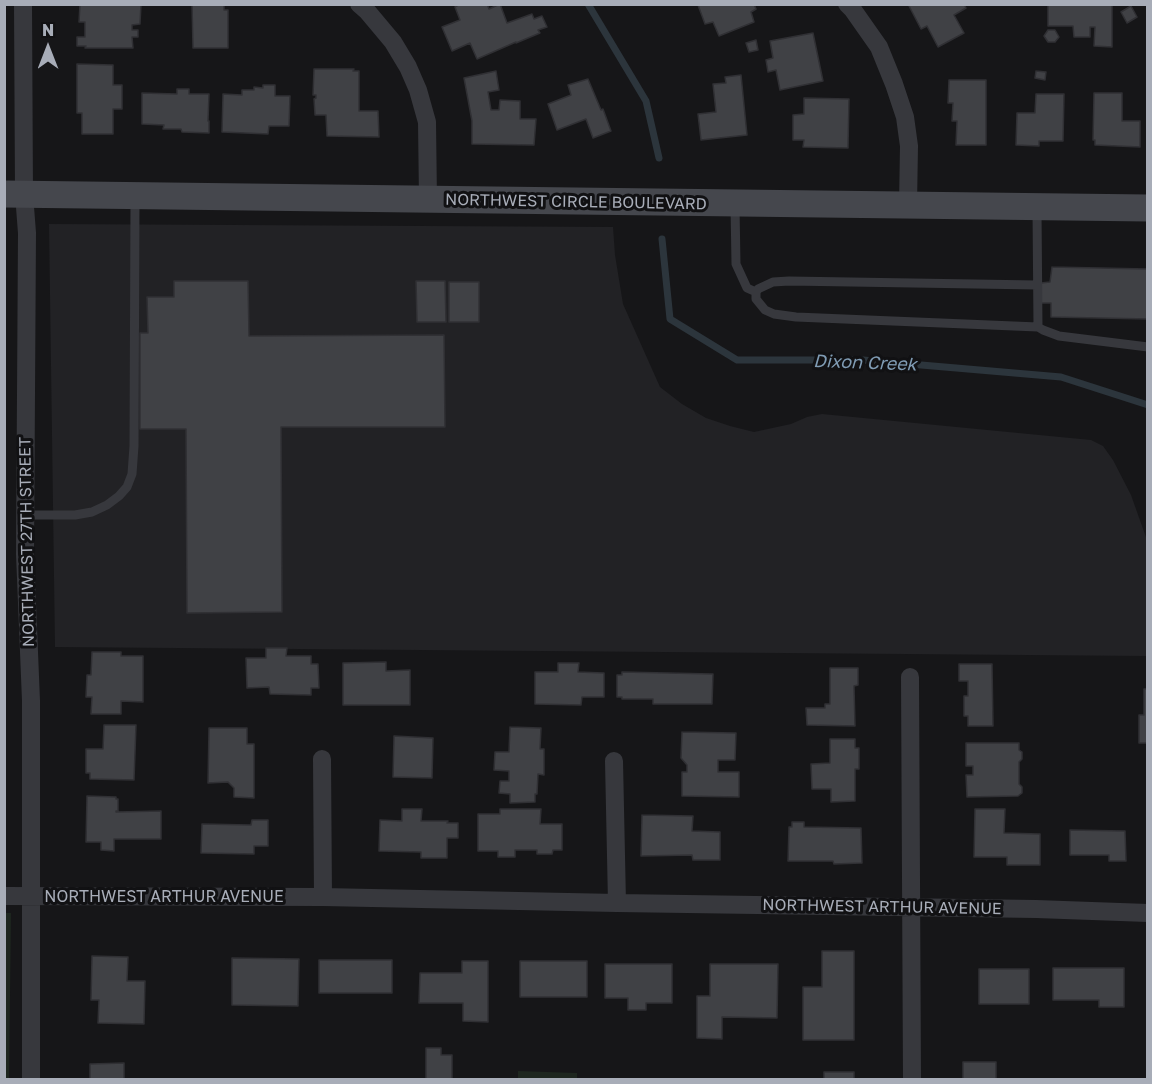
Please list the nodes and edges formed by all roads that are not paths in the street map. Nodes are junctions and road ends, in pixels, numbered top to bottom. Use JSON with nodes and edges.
{"nodes":[{"id":1,"x":23,"y":4,"type":"edge"},
{"id":2,"x":359,"y":4,"type":"edge"},
{"id":3,"x":848,"y":4,"type":"edge"},
{"id":4,"x":14,"y":194,"type":"edge"},
{"id":5,"x":135,"y":196,"type":"junction"},
{"id":6,"x":428,"y":200,"type":"junction"},
{"id":7,"x":735,"y":204,"type":"junction"},
{"id":8,"x":908,"y":205,"type":"junction"},
{"id":9,"x":1036,"y":207,"type":"junction"},
{"id":10,"x":1148,"y":208,"type":"edge"},
{"id":11,"x":1037,"y":285,"type":"junction"},
{"id":12,"x":756,"y":292,"type":"junction"},
{"id":13,"x":1038,"y":327,"type":"junction"},
{"id":14,"x":1148,"y":347,"type":"edge"},
{"id":15,"x":25,"y":515,"type":"junction"},
{"id":16,"x":910,"y":677,"type":"dead end"},
{"id":17,"x":322,"y":759,"type":"dead end"},
{"id":18,"x":614,"y":761,"type":"dead end"},
{"id":19,"x":4,"y":896,"type":"edge"},
{"id":20,"x":31,"y":897,"type":"junction"},
{"id":21,"x":323,"y":897,"type":"junction"},
{"id":22,"x":616,"y":903,"type":"junction"},
{"id":23,"x":910,"y":908,"type":"junction"},
{"id":24,"x":1148,"y":913,"type":"edge"},
{"id":25,"x":31,"y":1080,"type":"edge"},
{"id":26,"x":912,"y":1080,"type":"edge"}],
"edges":[{"from":1,"to":4,"type":"street","name":"NORTHWEST 27TH STREET"},
{"from":2,"to":6,"type":"street"},
{"from":3,"to":8,"type":"street"},
{"from":4,"to":5,"type":"main road","name":"NORTHWEST CIRCLE BOULEVARD"},
{"from":4,"to":15,"type":"street","name":"NORTHWEST 27TH STREET"},
{"from":5,"to":6,"type":"main road","name":"NORTHWEST CIRCLE BOULEVARD"},
{"from":5,"to":15,"type":"lane"},
{"from":6,"to":7,"type":"main road","name":"NORTHWEST CIRCLE BOULEVARD"},
{"from":7,"to":8,"type":"main road","name":"NORTHWEST CIRCLE BOULEVARD"},
{"from":7,"to":12,"type":"lane"},
{"from":8,"to":9,"type":"main road","name":"NORTHWEST CIRCLE BOULEVARD"},
{"from":9,"to":10,"type":"main road","name":"NORTHWEST CIRCLE BOULEVARD"},
{"from":9,"to":11,"type":"lane"},
{"from":11,"to":12,"type":"lane"},
{"from":11,"to":13,"type":"lane"},
{"from":12,"to":13,"type":"lane"},
{"from":13,"to":14,"type":"lane"},
{"from":15,"to":20,"type":"street","name":"NORTHWEST 27TH STREET"},
{"from":16,"to":23,"type":"street"},
{"from":17,"to":21,"type":"street"},
{"from":18,"to":22,"type":"street"},
{"from":19,"to":20,"type":"street","name":"NORTHWEST ARTHUR AVENUE"},
{"from":20,"to":21,"type":"street","name":"NORTHWEST ARTHUR AVENUE"},
{"from":20,"to":25,"type":"street","name":"NORTHWEST 27TH STREET"},
{"from":21,"to":22,"type":"street","name":"NORTHWEST ARTHUR AVENUE"},
{"from":22,"to":23,"type":"street","name":"NORTHWEST ARTHUR AVENUE"},
{"from":23,"to":24,"type":"street","name":"NORTHWEST ARTHUR AVENUE"},
{"from":23,"to":26,"type":"street"}]}
